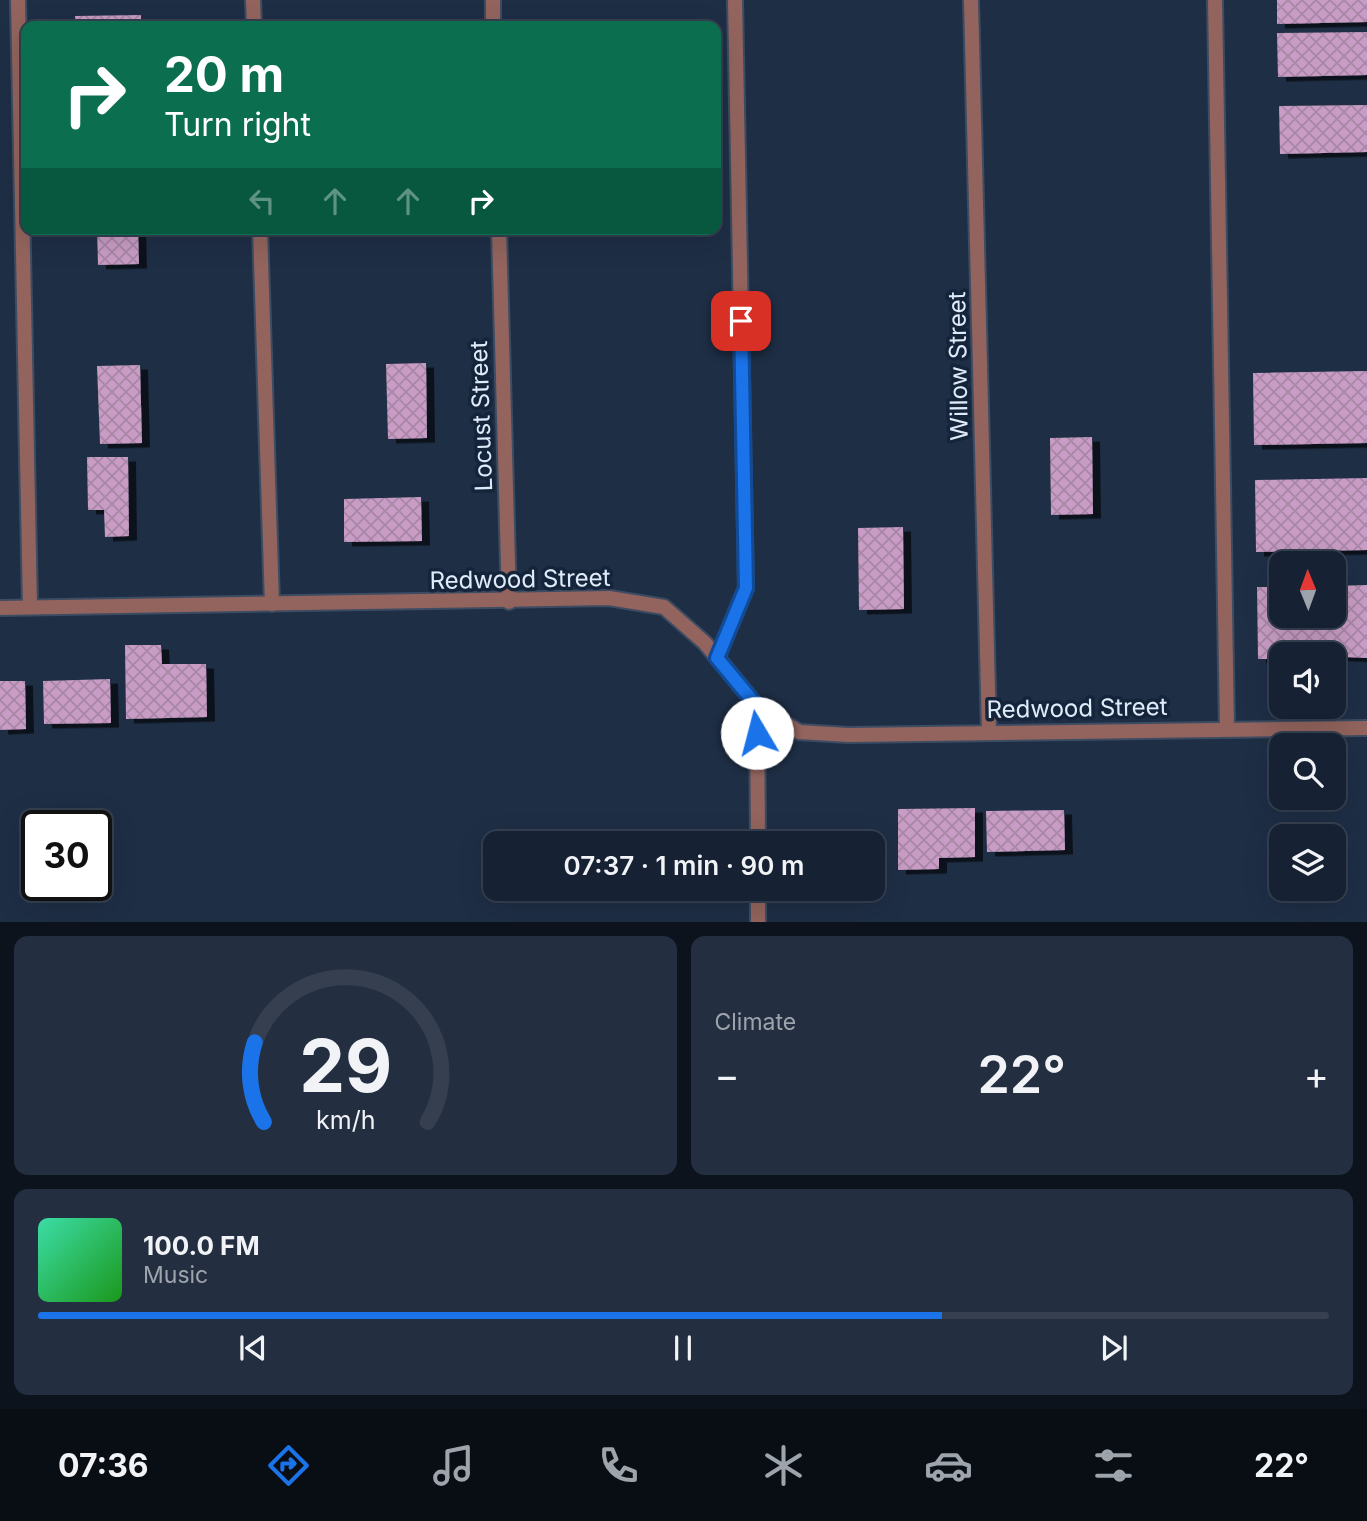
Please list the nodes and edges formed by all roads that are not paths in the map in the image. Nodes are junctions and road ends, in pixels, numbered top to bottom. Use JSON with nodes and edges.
{"nodes":[{"id":1,"x":18,"y":0,"type":"edge"},
{"id":2,"x":253,"y":0,"type":"edge"},
{"id":3,"x":493,"y":0,"type":"edge"},
{"id":4,"x":735,"y":0,"type":"edge"},
{"id":5,"x":971,"y":0,"type":"edge"},
{"id":6,"x":1215,"y":0,"type":"edge"},
{"id":7,"x":254,"y":21,"type":"edge"},
{"id":8,"x":493,"y":21,"type":"edge"},
{"id":9,"x":21,"y":152,"type":"edge"},
{"id":10,"x":23,"y":235,"type":"edge"},
{"id":11,"x":260,"y":235,"type":"edge"},
{"id":12,"x":499,"y":235,"type":"edge"},
{"id":13,"x":509,"y":602,"type":"junction"},
{"id":14,"x":272,"y":604,"type":"junction"},
{"id":15,"x":30,"y":607,"type":"junction"},
{"id":16,"x":0,"y":608,"type":"edge"},
{"id":17,"x":717,"y":658,"type":"junction"},
{"id":18,"x":757,"y":706,"type":"junction"},
{"id":19,"x":1367,"y":728,"type":"edge"},
{"id":20,"x":1227,"y":729,"type":"junction"},
{"id":21,"x":989,"y":732,"type":"junction"},
{"id":22,"x":758,"y":831,"type":"edge"},
{"id":23,"x":758,"y":901,"type":"edge"},
{"id":24,"x":758,"y":922,"type":"edge"}],
"edges":[{"from":1,"to":9,"type":"street"},
{"from":2,"to":7,"type":"street"},
{"from":3,"to":8,"type":"street"},
{"from":4,"to":17,"type":"street"},
{"from":5,"to":21,"type":"street","name":"Willow Street"},
{"from":6,"to":20,"type":"street"},
{"from":10,"to":15,"type":"street"},
{"from":11,"to":14,"type":"street"},
{"from":12,"to":13,"type":"street","name":"Locust Street"},
{"from":13,"to":14,"type":"street","name":"Redwood Street"},
{"from":13,"to":17,"type":"street","name":"Redwood Street"},
{"from":14,"to":15,"type":"street","name":"Redwood Street"},
{"from":15,"to":16,"type":"street","name":"Redwood Street"},
{"from":17,"to":18,"type":"street","name":"Redwood Street"},
{"from":18,"to":21,"type":"street","name":"Redwood Street"},
{"from":18,"to":22,"type":"street"},
{"from":19,"to":20,"type":"street","name":"Redwood Street"},
{"from":20,"to":21,"type":"street","name":"Redwood Street"},
{"from":23,"to":24,"type":"street"}]}
